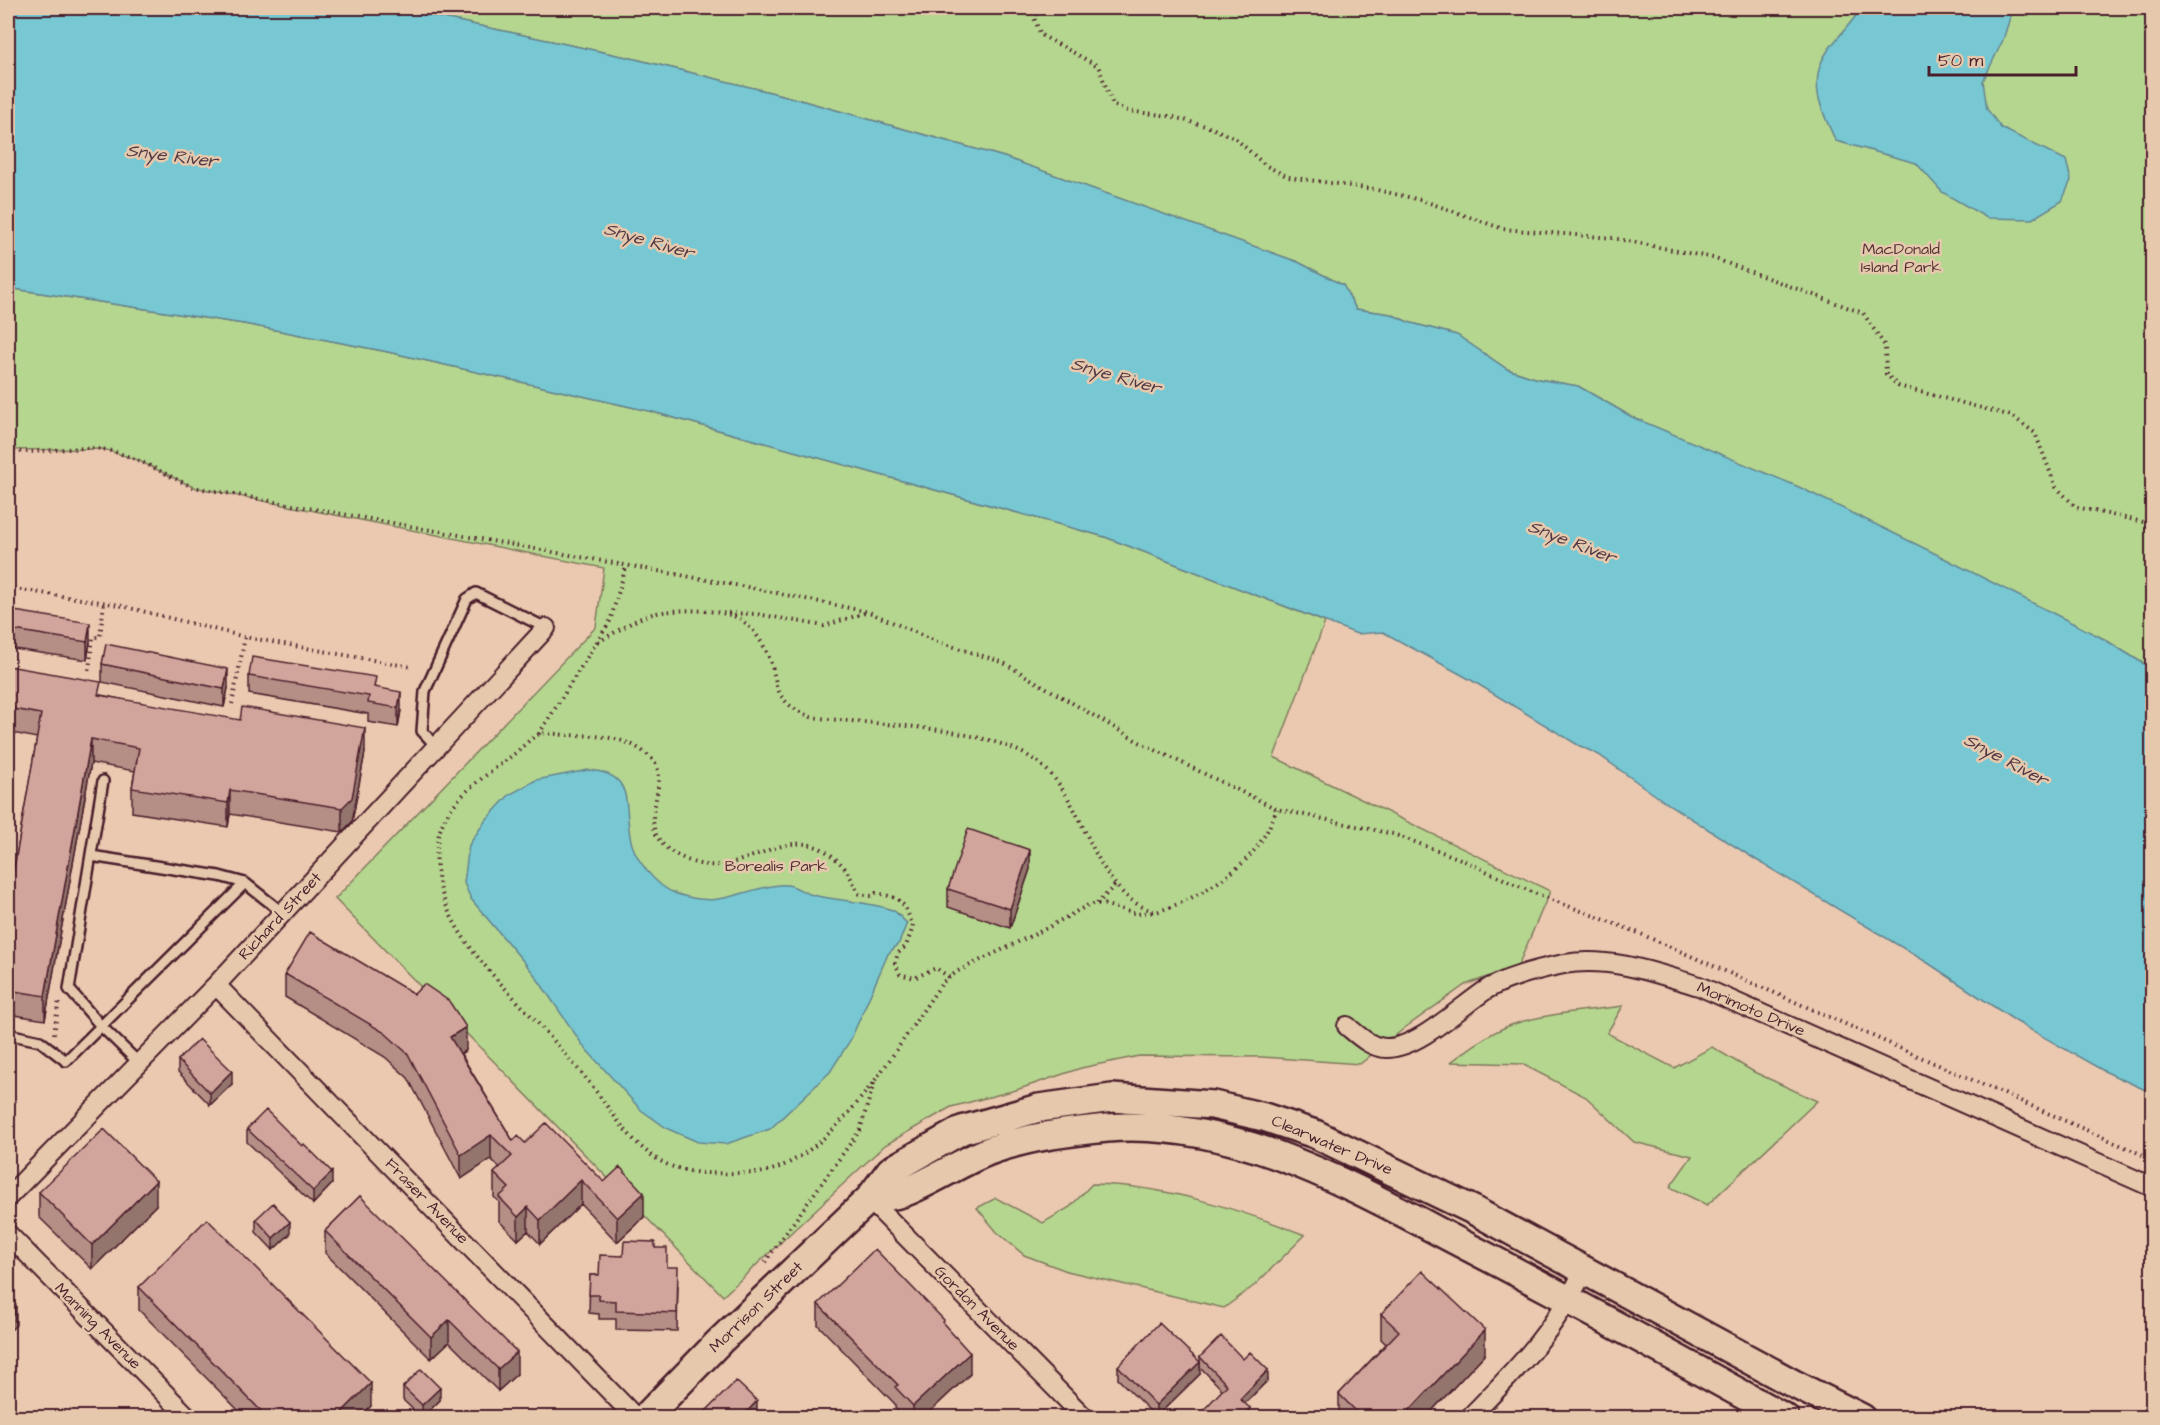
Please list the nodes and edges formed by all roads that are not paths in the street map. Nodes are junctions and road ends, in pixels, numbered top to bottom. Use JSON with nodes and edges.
{"nodes":[{"id":1,"x":546,"y":628,"type":"joint"},
{"id":2,"x":436,"y":746,"type":"junction"},
{"id":3,"x":103,"y":781,"type":"dead end"},
{"id":4,"x":91,"y":856,"type":"junction"},
{"id":5,"x":245,"y":883,"type":"junction"},
{"id":6,"x":283,"y":913,"type":"junction"},
{"id":7,"x":216,"y":985,"type":"junction"},
{"id":8,"x":101,"y":1026,"type":"junction"},
{"id":9,"x":1347,"y":1026,"type":"dead end"},
{"id":10,"x":8,"y":1034,"type":"edge"},
{"id":11,"x":140,"y":1063,"type":"junction"},
{"id":12,"x":2152,"y":1188,"type":"edge"},
{"id":13,"x":8,"y":1197,"type":"edge"},
{"id":14,"x":869,"y":1199,"type":"junction"},
{"id":15,"x":8,"y":1234,"type":"edge"},
{"id":16,"x":1585,"y":1269,"type":"junction"},
{"id":17,"x":1569,"y":1299,"type":"junction"},
{"id":18,"x":189,"y":1418,"type":"edge"},
{"id":19,"x":636,"y":1418,"type":"edge"},
{"id":20,"x":645,"y":1418,"type":"edge"},
{"id":21,"x":1085,"y":1418,"type":"edge"},
{"id":22,"x":1469,"y":1418,"type":"edge"},
{"id":23,"x":1785,"y":1418,"type":"edge"},
{"id":24,"x":1862,"y":1418,"type":"edge"}],
"edges":[{"from":1,"to":2,"type":"street","name":"Richard Street"},
{"from":1,"to":2,"type":"lane"},
{"from":2,"to":6,"type":"street","name":"Richard Street"},
{"from":3,"to":4,"type":"lane"},
{"from":4,"to":5,"type":"lane"},
{"from":4,"to":8,"type":"lane"},
{"from":5,"to":6,"type":"lane"},
{"from":5,"to":8,"type":"lane"},
{"from":6,"to":7,"type":"street","name":"Richard Street"},
{"from":7,"to":11,"type":"street","name":"Richard Street"},
{"from":7,"to":19,"type":"street","name":"Fraser Avenue"},
{"from":8,"to":10,"type":"lane"},
{"from":8,"to":11,"type":"lane"},
{"from":9,"to":12,"type":"street","name":"Morimoto Drive"},
{"from":11,"to":13,"type":"street","name":"Richard Street"},
{"from":14,"to":16,"type":"main road","name":"Clearwater Drive"},
{"from":14,"to":17,"type":"main road","name":"Clearwater Drive"},
{"from":14,"to":20,"type":"main road","name":"Morrison Street"},
{"from":14,"to":21,"type":"street","name":"Gordon Avenue"},
{"from":15,"to":18,"type":"street","name":"Manning Avenue"},
{"from":16,"to":17,"type":"street"},
{"from":16,"to":24,"type":"main road","name":"Clearwater Drive"},
{"from":17,"to":22,"type":"street"},
{"from":17,"to":23,"type":"main road","name":"Clearwater Drive"}]}
